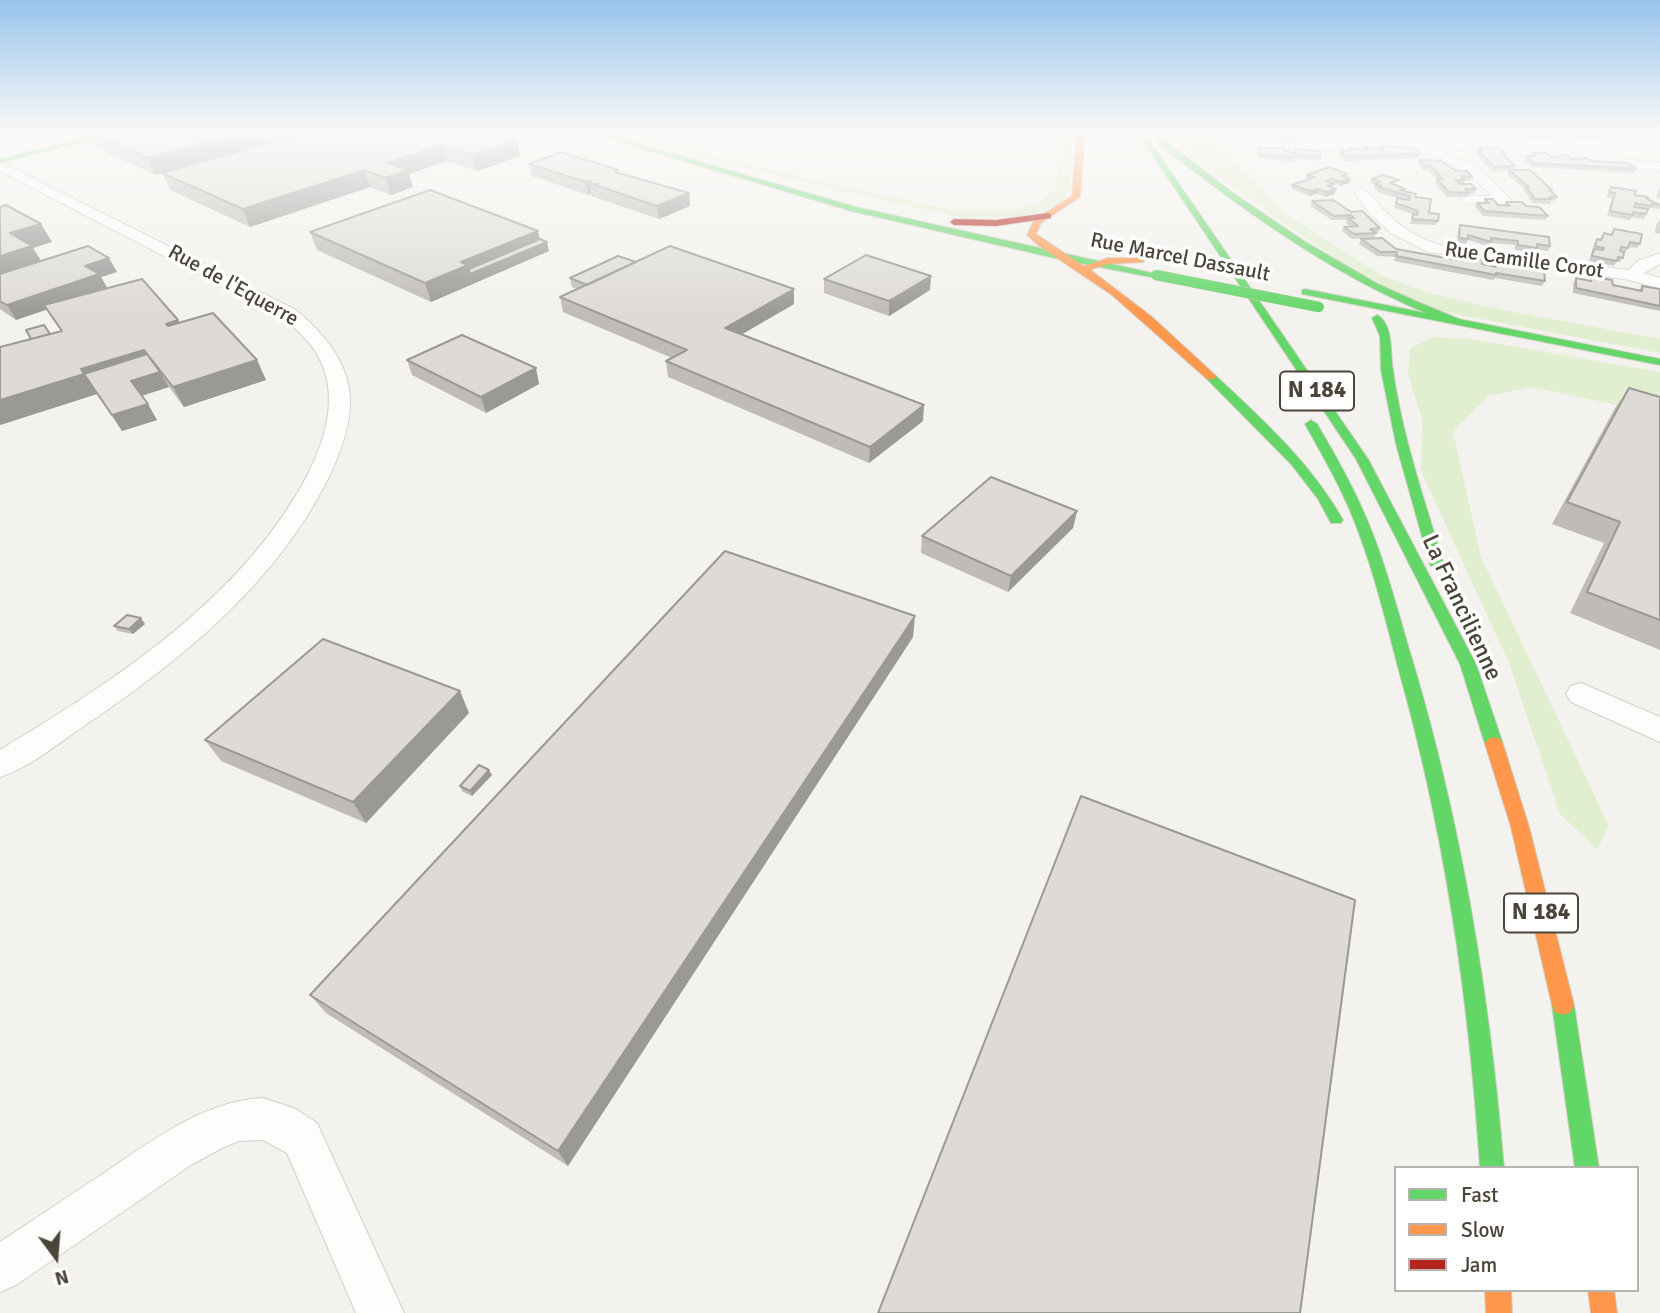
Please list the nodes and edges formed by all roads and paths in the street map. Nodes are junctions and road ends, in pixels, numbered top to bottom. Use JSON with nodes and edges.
{"nodes":[{"id":1,"x":60,"y":194,"type":"edge"},
{"id":2,"x":804,"y":194,"type":"edge"},
{"id":3,"x":834,"y":194,"type":"edge"},
{"id":4,"x":1076,"y":194,"type":"edge"},
{"id":5,"x":1182,"y":194,"type":"edge"},
{"id":6,"x":1230,"y":194,"type":"edge"},
{"id":7,"x":1363,"y":194,"type":"edge"},
{"id":8,"x":1498,"y":194,"type":"edge"},
{"id":9,"x":1468,"y":199,"type":"edge"},
{"id":10,"x":1048,"y":216,"type":"junction"},
{"id":11,"x":954,"y":222,"type":"junction"},
{"id":12,"x":1032,"y":237,"type":"junction"},
{"id":13,"x":1063,"y":257,"type":"junction"},
{"id":14,"x":1660,"y":258,"type":"edge"},
{"id":15,"x":1149,"y":265,"type":"junction"},
{"id":16,"x":1091,"y":268,"type":"junction"},
{"id":17,"x":1211,"y":271,"type":"dead end"},
{"id":18,"x":1632,"y":275,"type":"junction"},
{"id":19,"x":1360,"y":282,"type":"junction"},
{"id":20,"x":1660,"y":284,"type":"edge"},
{"id":21,"x":1352,"y":301,"type":"junction"},
{"id":22,"x":1234,"y":306,"type":"dead end"},
{"id":23,"x":1377,"y":318,"type":"junction"},
{"id":24,"x":1455,"y":321,"type":"junction"},
{"id":25,"x":1402,"y":336,"type":"dead end"},
{"id":26,"x":1386,"y":342,"type":"junction"},
{"id":27,"x":1660,"y":364,"type":"edge"},
{"id":28,"x":1300,"y":407,"type":"dead end"},
{"id":29,"x":1341,"y":529,"type":"dead end"},
{"id":30,"x":1358,"y":563,"type":"dead end"},
{"id":31,"x":1406,"y":663,"type":"junction"},
{"id":32,"x":1468,"y":664,"type":"junction"},
{"id":33,"x":1581,"y":694,"type":"dead end"},
{"id":34,"x":1660,"y":730,"type":"edge"},
{"id":35,"x":0,"y":765,"type":"edge"},
{"id":36,"x":1492,"y":1166,"type":"edge"},
{"id":37,"x":1587,"y":1166,"type":"edge"},
{"id":38,"x":0,"y":1269,"type":"edge"},
{"id":39,"x":1498,"y":1292,"type":"edge"},
{"id":40,"x":1601,"y":1292,"type":"edge"},
{"id":41,"x":380,"y":1313,"type":"edge"},
{"id":42,"x":1499,"y":1313,"type":"edge"},
{"id":43,"x":1604,"y":1313,"type":"edge"}],
"edges":[{"from":1,"to":35,"type":"street","name":"Rue de l'Equerre"},
{"from":2,"to":13,"type":"main road","name":"Rue Marcel Dassault"},
{"from":3,"to":11,"type":"main road","name":"Rue Marcel Dassault"},
{"from":4,"to":10,"type":"main road"},
{"from":5,"to":32,"type":"main road","name":"La Francilienne","number":"N 184"},
{"from":6,"to":19,"type":"main road"},
{"from":7,"to":18,"type":"street","name":"Rue Camille Corot"},
{"from":8,"to":9,"type":"street"},
{"from":10,"to":11,"type":"main road"},
{"from":10,"to":12,"type":"main road"},
{"from":11,"to":12,"type":"main road","name":"Rue Marcel Dassault"},
{"from":12,"to":13,"type":"main road"},
{"from":12,"to":15,"type":"main road","name":"Rue Marcel Dassault"},
{"from":13,"to":16,"type":"main road"},
{"from":14,"to":18,"type":"street","name":"Rue Camille Corot"},
{"from":15,"to":16,"type":"main road","name":"Rue Marcel Dassault"},
{"from":15,"to":21,"type":"main road","name":"Rue Marcel Dassault"},
{"from":15,"to":23,"type":"main road","name":"Rue Marcel Dassault","bridge":true},
{"from":16,"to":29,"type":"main road"},
{"from":17,"to":22,"type":"main road"},
{"from":18,"to":20,"type":"street"},
{"from":19,"to":21,"type":"main road"},
{"from":19,"to":24,"type":"main road"},
{"from":21,"to":23,"type":"main road"},
{"from":21,"to":24,"type":"main road","name":"Rue Marcel Dassault"},
{"from":23,"to":26,"type":"main road"},
{"from":23,"to":27,"type":"main road","name":"Rue Marcel Dassault"},
{"from":24,"to":27,"type":"main road","name":"Rue Marcel Dassault"},
{"from":25,"to":26,"type":"main road"},
{"from":26,"to":32,"type":"main road"},
{"from":28,"to":31,"type":"main road","number":"N 184"},
{"from":30,"to":31,"type":"main road"},
{"from":31,"to":36,"type":"main road","number":"N 184"},
{"from":32,"to":37,"type":"main road","name":"La Francilienne","number":"N 184"},
{"from":33,"to":34,"type":"street"},
{"from":38,"to":41,"type":"street"},
{"from":39,"to":42,"type":"main road"},
{"from":40,"to":43,"type":"main road"}]}
